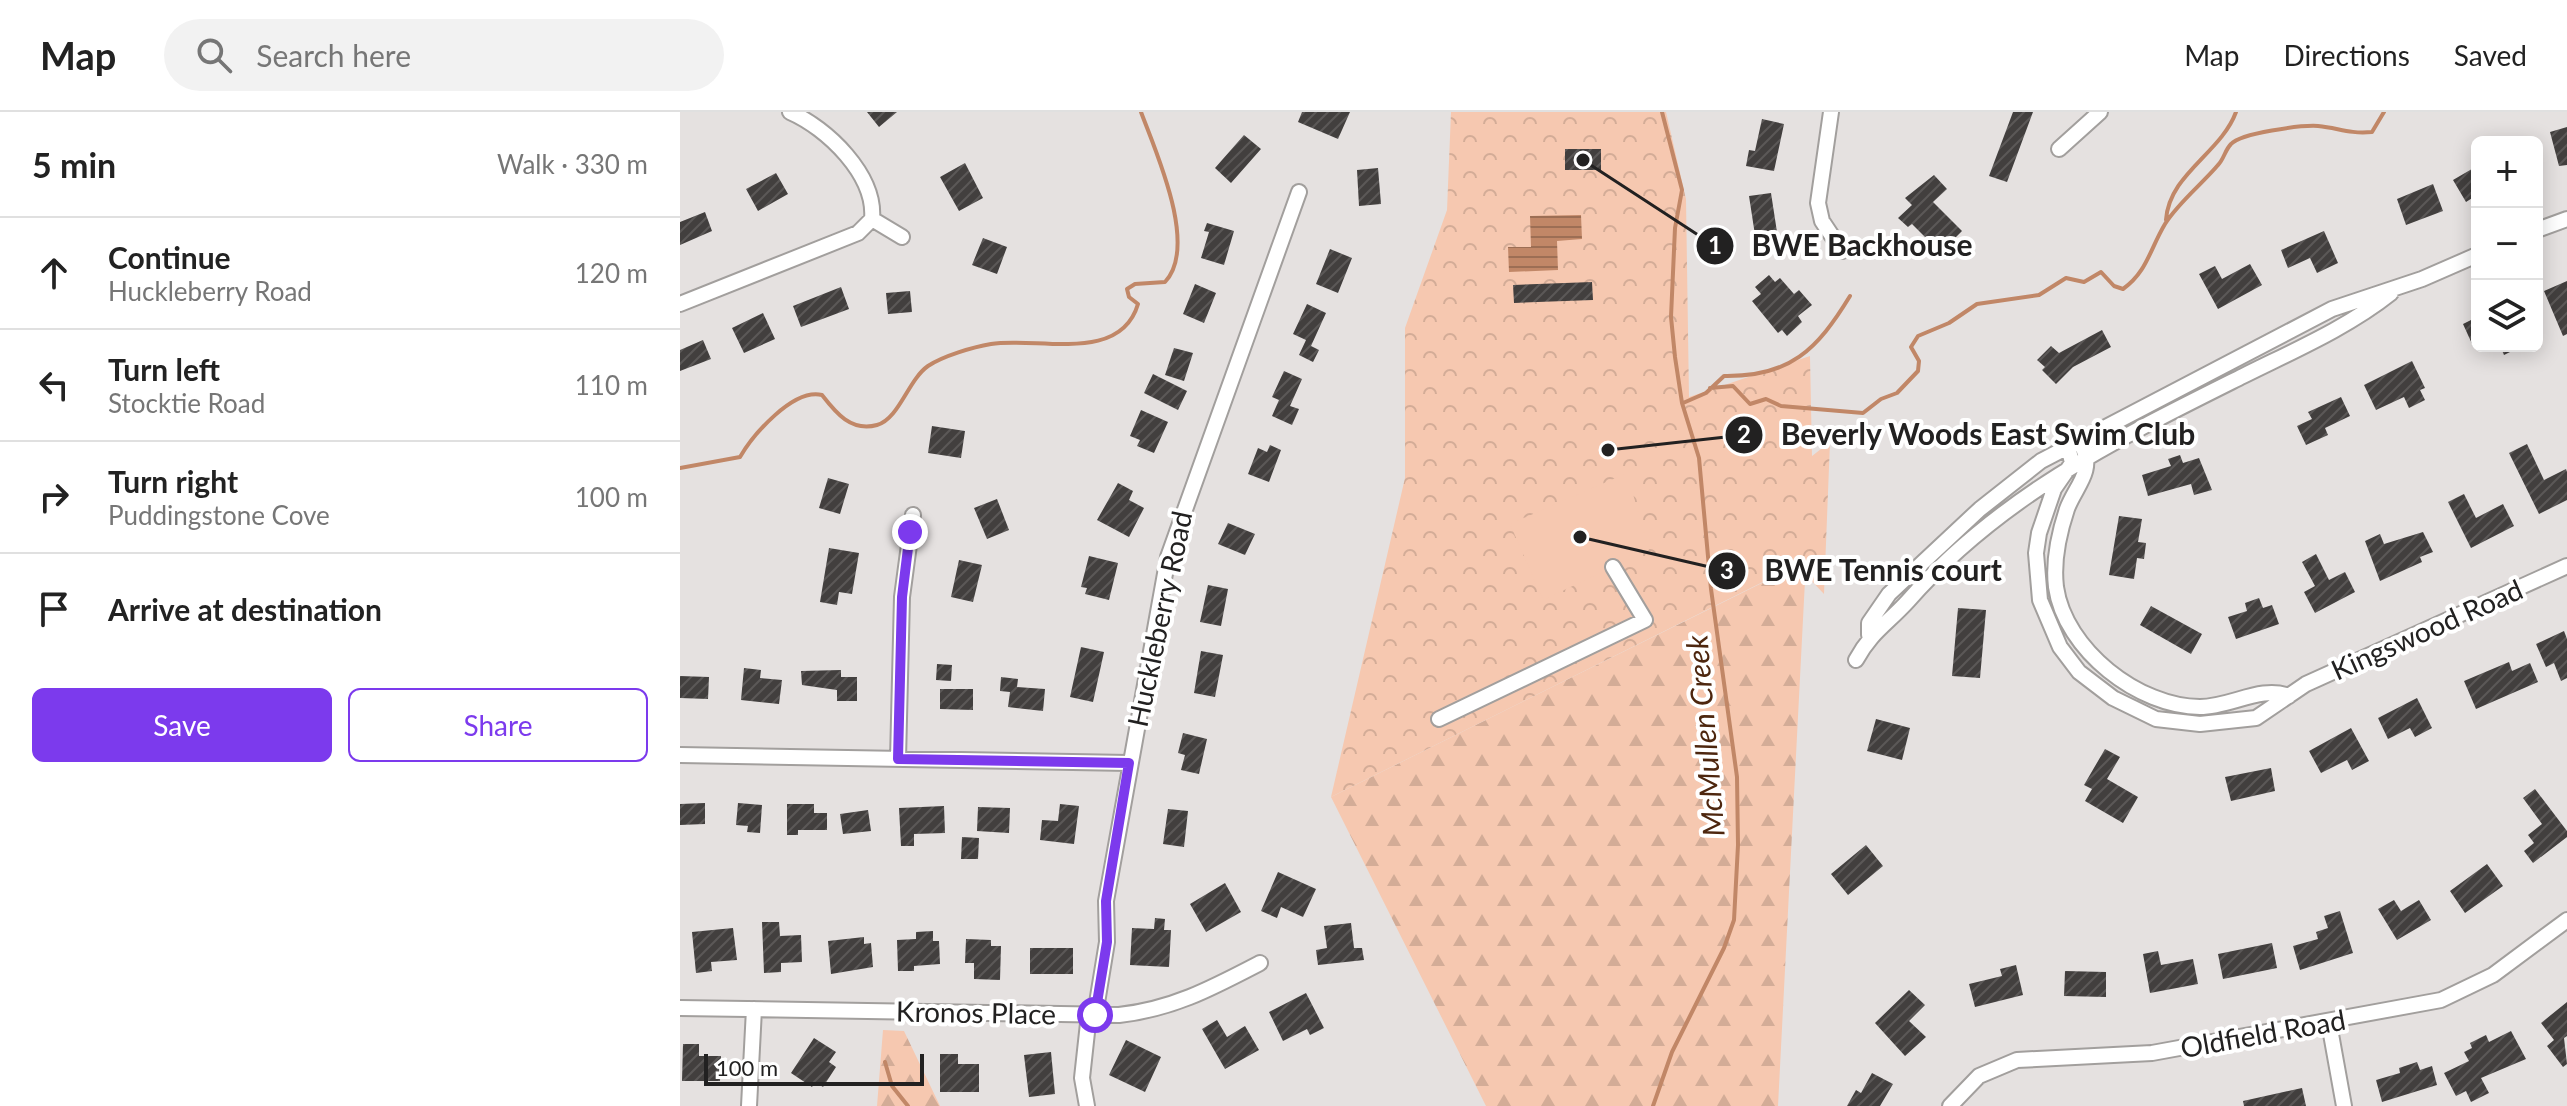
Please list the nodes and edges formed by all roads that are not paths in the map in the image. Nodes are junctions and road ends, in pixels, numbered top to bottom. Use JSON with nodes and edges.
{"nodes":[{"id":1,"x":790,"y":112,"type":"edge"},
{"id":2,"x":1831,"y":112,"type":"edge"},
{"id":3,"x":2100,"y":112,"type":"edge"},
{"id":4,"x":2059,"y":149,"type":"dead end"},
{"id":5,"x":1299,"y":192,"type":"dead end"},
{"id":6,"x":872,"y":219,"type":"junction"},
{"id":7,"x":2567,"y":219,"type":"edge"},
{"id":8,"x":2543,"y":228,"type":"edge"},
{"id":9,"x":902,"y":237,"type":"dead end"},
{"id":10,"x":1842,"y":251,"type":"dead end"},
{"id":11,"x":2471,"y":257,"type":"edge"},
{"id":12,"x":2397,"y":287,"type":"junction"},
{"id":13,"x":680,"y":304,"type":"edge"},
{"id":14,"x":2074,"y":443,"type":"junction"},
{"id":15,"x":2087,"y":455,"type":"junction"},
{"id":16,"x":2072,"y":463,"type":"junction"},
{"id":17,"x":913,"y":515,"type":"dead end"},
{"id":18,"x":2567,"y":566,"type":"edge"},
{"id":19,"x":1613,"y":567,"type":"dead end"},
{"id":20,"x":1869,"y":635,"type":"junction"},
{"id":21,"x":1856,"y":660,"type":"dead end"},
{"id":22,"x":2289,"y":696,"type":"junction"},
{"id":23,"x":1439,"y":719,"type":"dead end"},
{"id":24,"x":680,"y":755,"type":"edge"},
{"id":25,"x":898,"y":759,"type":"junction"},
{"id":26,"x":1129,"y":763,"type":"junction"},
{"id":27,"x":2567,"y":920,"type":"edge"},
{"id":28,"x":1260,"y":963,"type":"dead end"},
{"id":29,"x":680,"y":1008,"type":"edge"},
{"id":30,"x":754,"y":1009,"type":"junction"},
{"id":31,"x":1092,"y":1014,"type":"junction"},
{"id":32,"x":2329,"y":1023,"type":"junction"},
{"id":33,"x":749,"y":1106,"type":"edge"},
{"id":34,"x":1087,"y":1106,"type":"edge"},
{"id":35,"x":1950,"y":1106,"type":"edge"},
{"id":36,"x":2344,"y":1106,"type":"edge"}],
"edges":[{"from":1,"to":6,"type":"street"},
{"from":2,"to":10,"type":"street"},
{"from":3,"to":4,"type":"street"},
{"from":5,"to":26,"type":"street","name":"Huckleberry Road"},
{"from":6,"to":9,"type":"street"},
{"from":6,"to":13,"type":"street"},
{"from":7,"to":8,"type":"street"},
{"from":11,"to":12,"type":"street"},
{"from":12,"to":14,"type":"street"},
{"from":12,"to":15,"type":"street"},
{"from":14,"to":15,"type":"street"},
{"from":14,"to":16,"type":"street"},
{"from":14,"to":20,"type":"street"},
{"from":15,"to":16,"type":"street"},
{"from":15,"to":22,"type":"street"},
{"from":16,"to":20,"type":"street"},
{"from":16,"to":22,"type":"street","name":"Kingswood Road"},
{"from":17,"to":25,"type":"street"},
{"from":18,"to":22,"type":"street","name":"Kingswood Road"},
{"from":19,"to":23,"type":"street"},
{"from":20,"to":21,"type":"street"},
{"from":24,"to":25,"type":"street"},
{"from":25,"to":26,"type":"street"},
{"from":26,"to":31,"type":"street","name":"Huckleberry Road"},
{"from":27,"to":32,"type":"street","name":"Oldfield Road"},
{"from":28,"to":31,"type":"street","name":"Kronos Place"},
{"from":29,"to":30,"type":"street","name":"Kronos Place"},
{"from":30,"to":31,"type":"street","name":"Kronos Place"},
{"from":30,"to":33,"type":"street"},
{"from":31,"to":34,"type":"street","name":"Huckleberry Road"},
{"from":32,"to":35,"type":"street","name":"Oldfield Road"},
{"from":32,"to":36,"type":"street"}]}
